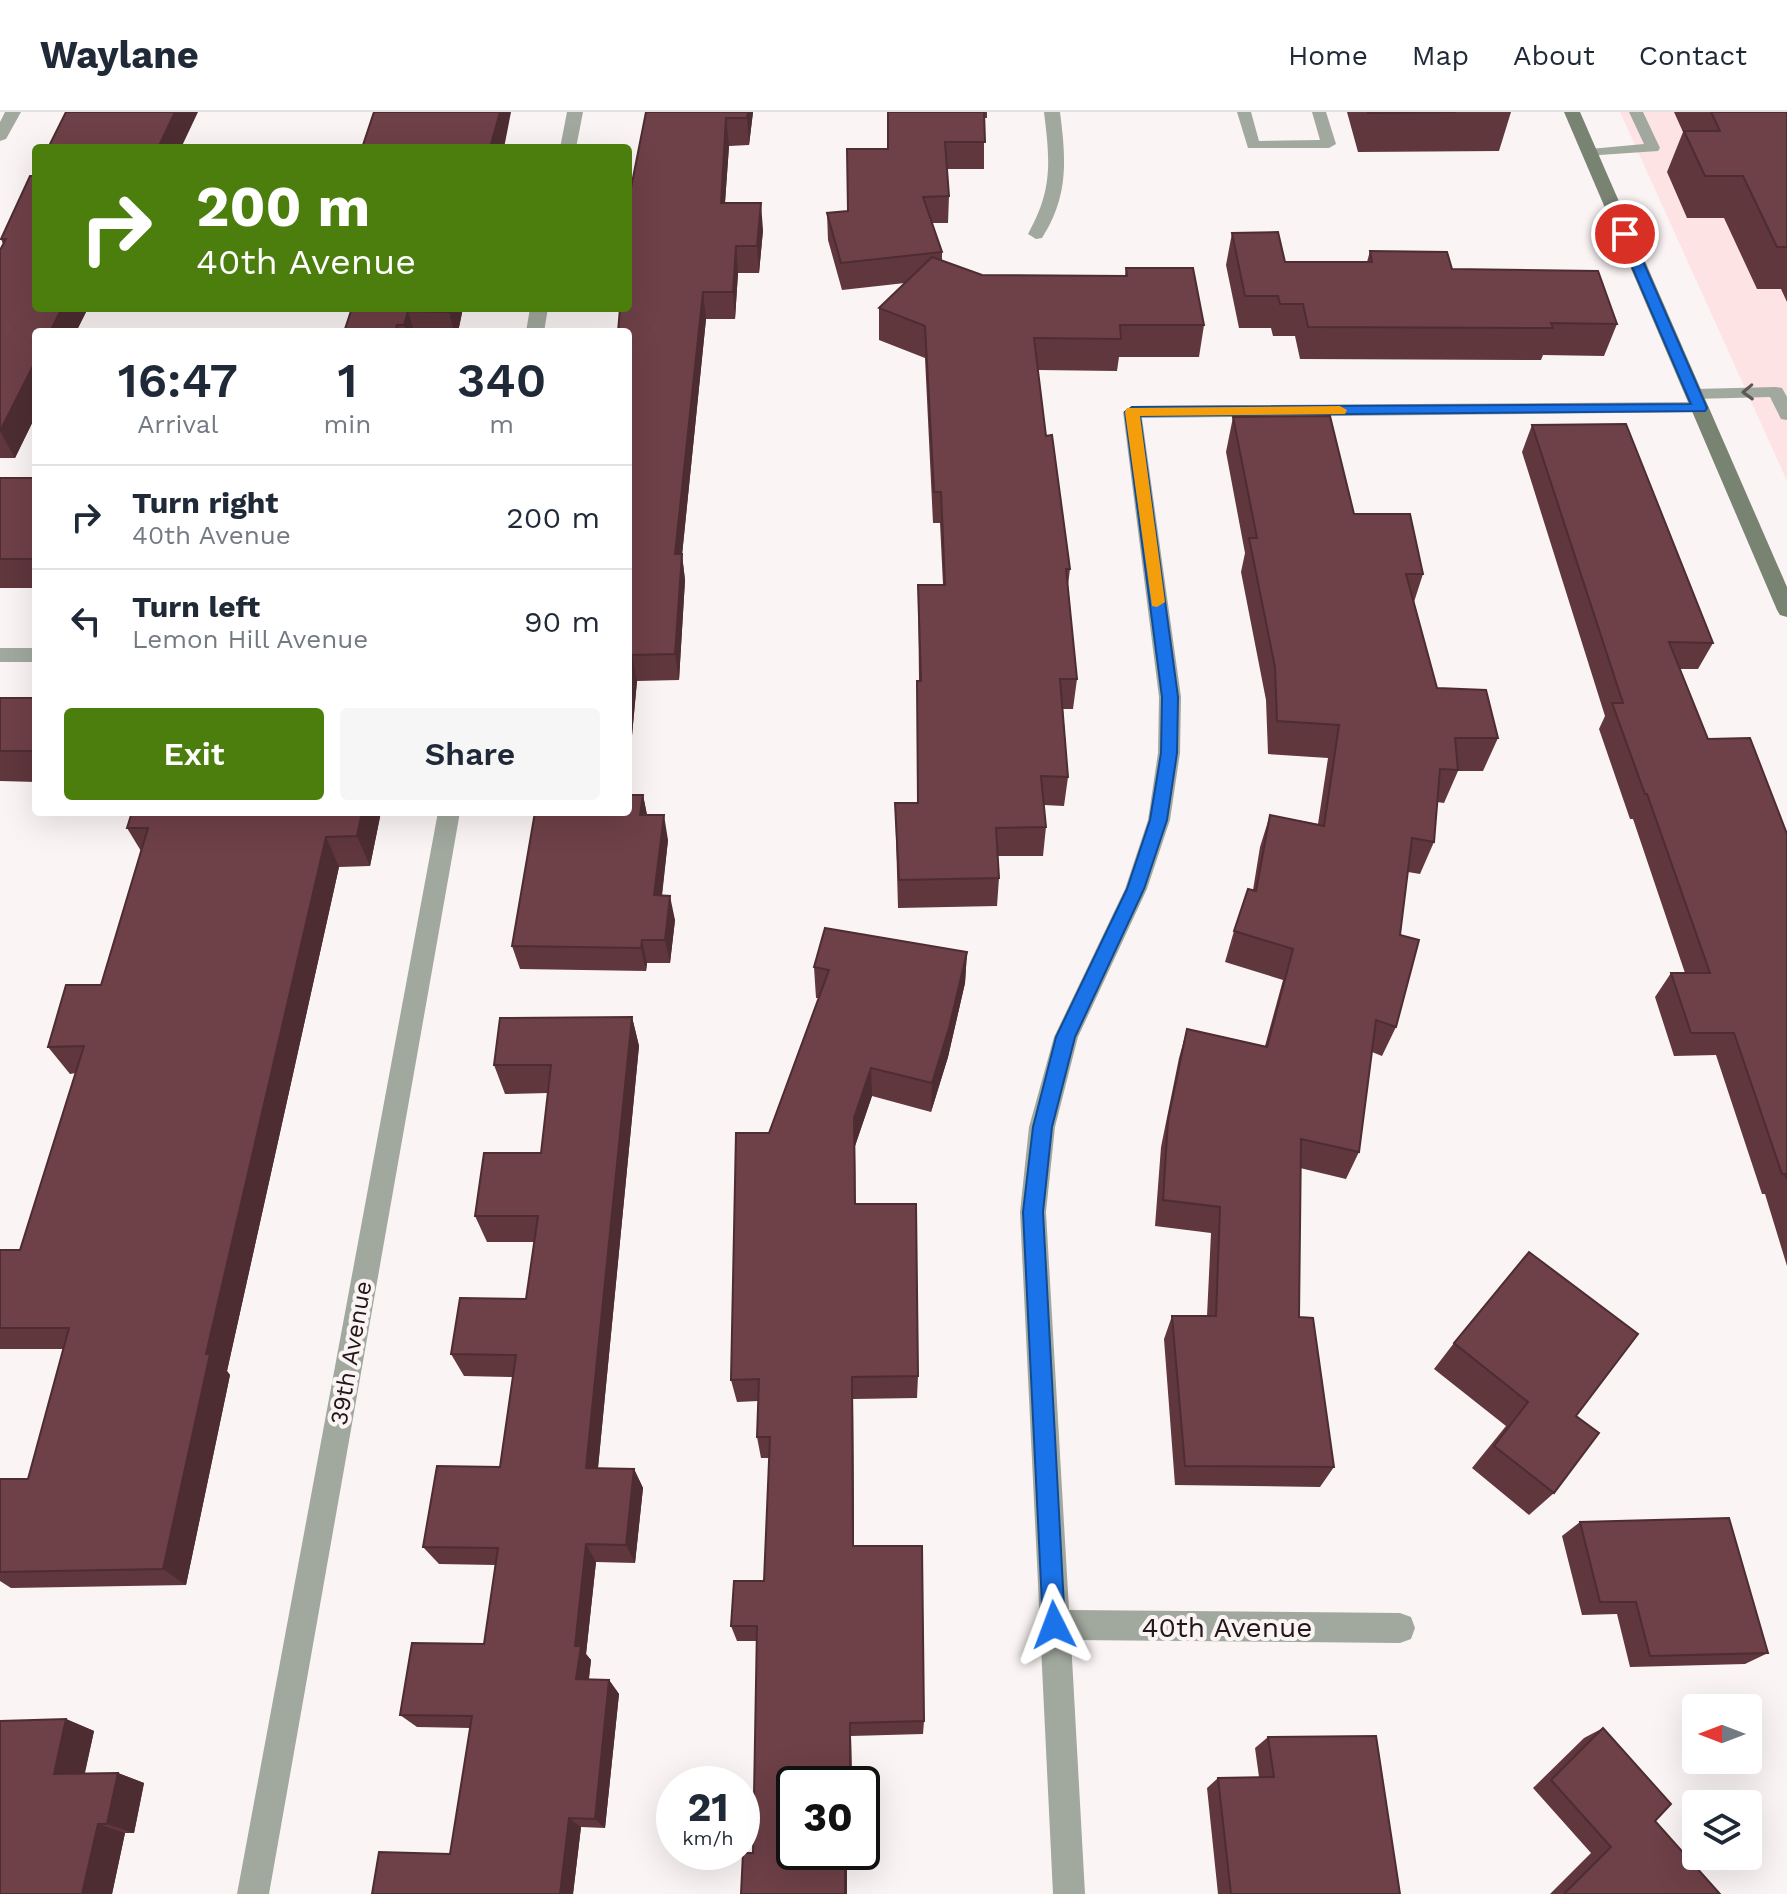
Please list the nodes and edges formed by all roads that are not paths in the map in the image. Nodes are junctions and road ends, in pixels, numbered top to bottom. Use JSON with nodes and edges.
{"nodes":[{"id":1,"x":13,"y":112,"type":"edge"},
{"id":2,"x":575,"y":112,"type":"edge"},
{"id":3,"x":1052,"y":112,"type":"edge"},
{"id":4,"x":1244,"y":112,"type":"edge"},
{"id":5,"x":1319,"y":112,"type":"edge"},
{"id":6,"x":1572,"y":112,"type":"edge"},
{"id":7,"x":1636,"y":112,"type":"edge"},
{"id":8,"x":0,"y":136,"type":"edge"},
{"id":9,"x":569,"y":144,"type":"edge"},
{"id":10,"x":1590,"y":153,"type":"junction"},
{"id":11,"x":1036,"y":234,"type":"dead end"},
{"id":12,"x":1697,"y":401,"type":"junction"},
{"id":13,"x":1787,"y":415,"type":"edge"},
{"id":14,"x":1782,"y":589,"type":"edge"},
{"id":15,"x":1787,"y":610,"type":"edge"},
{"id":16,"x":0,"y":655,"type":"edge"},
{"id":17,"x":32,"y":655,"type":"edge"},
{"id":18,"x":448,"y":816,"type":"edge"},
{"id":19,"x":1054,"y":1625,"type":"junction"},
{"id":20,"x":1400,"y":1628,"type":"dead end"},
{"id":21,"x":253,"y":1894,"type":"edge"},
{"id":22,"x":1069,"y":1894,"type":"edge"}],
"edges":[{"from":1,"to":8,"type":"street"},
{"from":2,"to":9,"type":"street"},
{"from":3,"to":11,"type":"street"},
{"from":4,"to":5,"type":"lane"},
{"from":6,"to":10,"type":"street"},
{"from":7,"to":10,"type":"lane"},
{"from":10,"to":12,"type":"street"},
{"from":13,"to":12,"type":"lane","one_way":true},
{"from":12,"to":14,"type":"street"},
{"from":12,"to":19,"type":"street"},
{"from":14,"to":15,"type":"street"},
{"from":16,"to":17,"type":"street"},
{"from":18,"to":21,"type":"street","name":"39th Avenue"},
{"from":19,"to":20,"type":"street","name":"40th Avenue"},
{"from":19,"to":22,"type":"street"}]}
